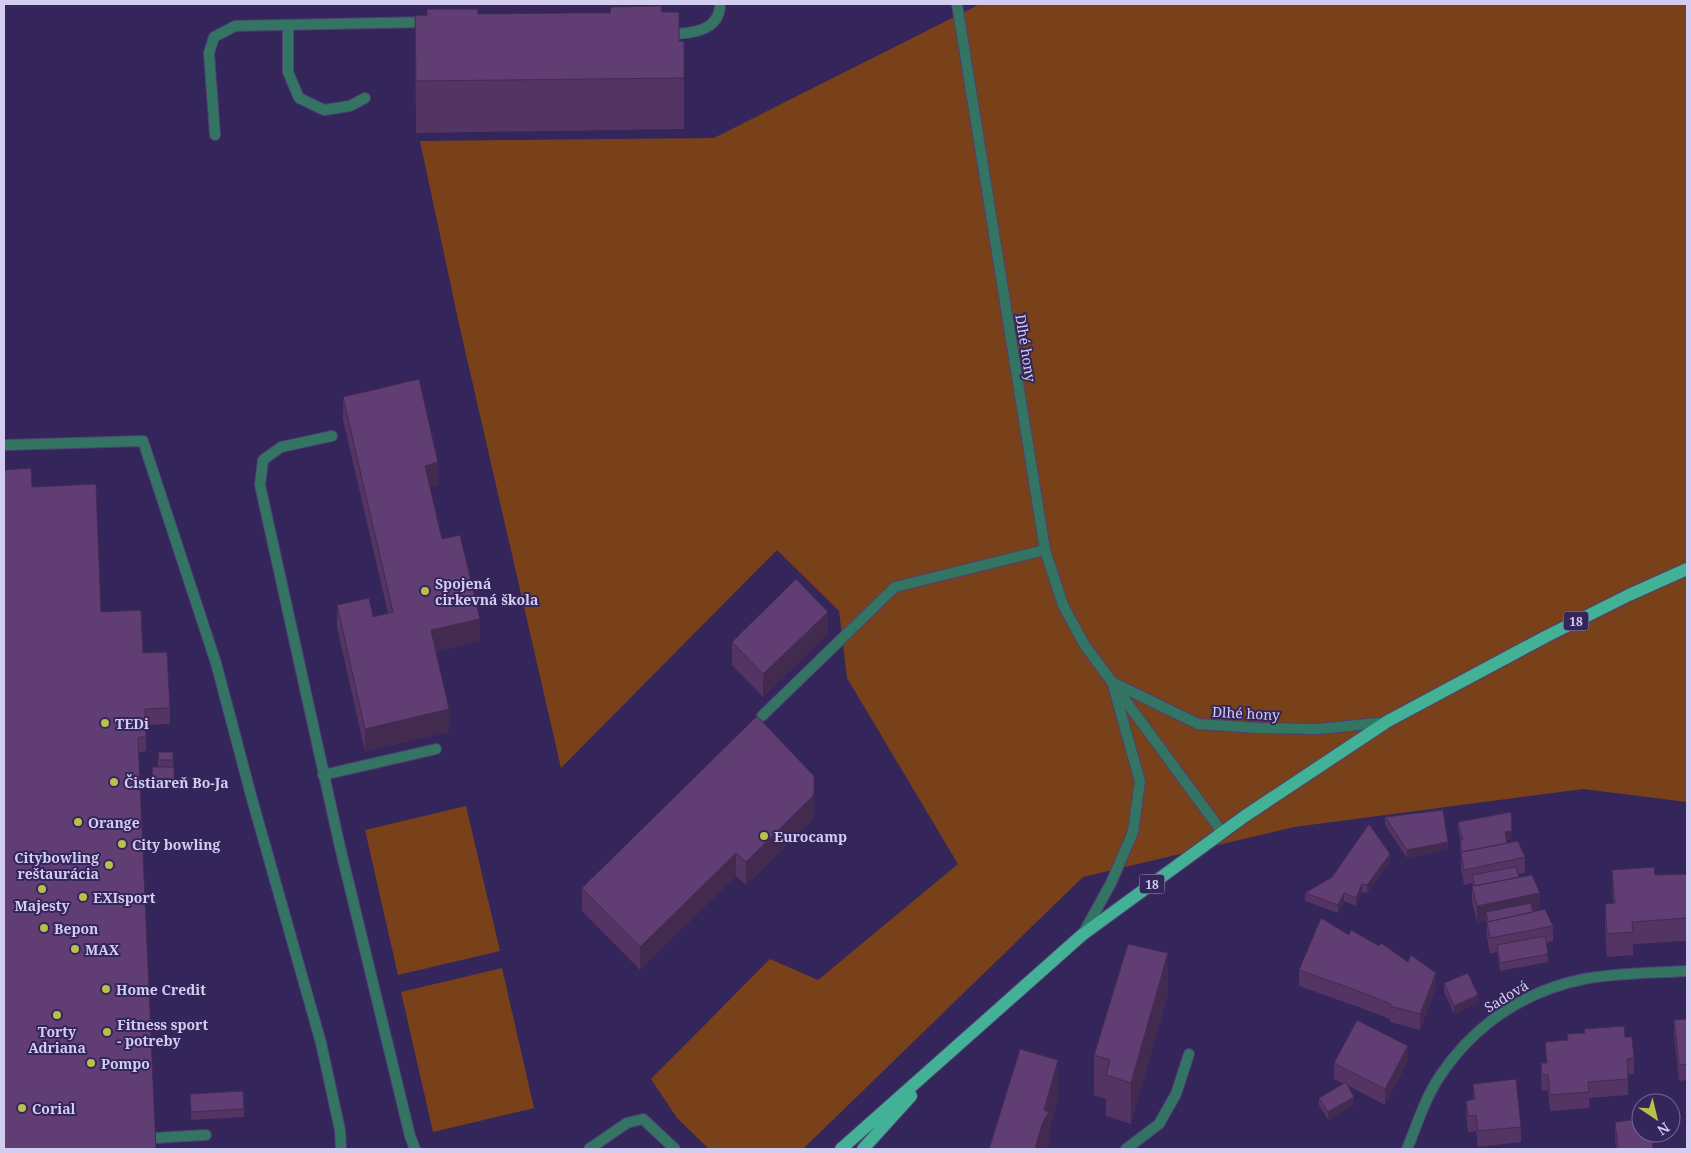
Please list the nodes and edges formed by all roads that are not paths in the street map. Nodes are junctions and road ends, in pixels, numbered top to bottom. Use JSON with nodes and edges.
{"nodes":[{"id":1,"x":720,"y":4,"type":"edge"},
{"id":2,"x":957,"y":4,"type":"edge"},
{"id":3,"x":441,"y":21,"type":"edge"},
{"id":4,"x":288,"y":25,"type":"junction"},
{"id":5,"x":660,"y":34,"type":"edge"},
{"id":6,"x":365,"y":98,"type":"dead end"},
{"id":7,"x":215,"y":135,"type":"dead end"},
{"id":8,"x":332,"y":436,"type":"dead end"},
{"id":9,"x":4,"y":445,"type":"edge"},
{"id":10,"x":1045,"y":550,"type":"junction"},
{"id":11,"x":1687,"y":569,"type":"edge"},
{"id":12,"x":1111,"y":681,"type":"junction"},
{"id":13,"x":762,"y":716,"type":"dead end"},
{"id":14,"x":1388,"y":721,"type":"junction"},
{"id":15,"x":436,"y":749,"type":"dead end"},
{"id":16,"x":323,"y":775,"type":"junction"},
{"id":17,"x":1222,"y":832,"type":"junction"},
{"id":18,"x":1082,"y":935,"type":"junction"},
{"id":19,"x":1687,"y":971,"type":"edge"},
{"id":20,"x":962,"y":1041,"type":"junction"},
{"id":21,"x":1189,"y":1054,"type":"dead end"},
{"id":22,"x":206,"y":1135,"type":"dead end"},
{"id":23,"x":154,"y":1138,"type":"edge"},
{"id":24,"x":341,"y":1149,"type":"edge"},
{"id":25,"x":415,"y":1149,"type":"edge"},
{"id":26,"x":589,"y":1149,"type":"edge"},
{"id":27,"x":675,"y":1149,"type":"edge"},
{"id":28,"x":841,"y":1149,"type":"edge"},
{"id":29,"x":863,"y":1149,"type":"edge"},
{"id":30,"x":1126,"y":1149,"type":"edge"},
{"id":31,"x":1407,"y":1149,"type":"edge"}],
"edges":[{"from":1,"to":5,"type":"street"},
{"from":2,"to":10,"type":"street","name":"Dlhé hony"},
{"from":3,"to":4,"type":"street"},
{"from":4,"to":6,"type":"street"},
{"from":4,"to":7,"type":"street"},
{"from":8,"to":16,"type":"street"},
{"from":9,"to":24,"type":"street"},
{"from":10,"to":12,"type":"street","name":"Dlhé hony"},
{"from":10,"to":13,"type":"street"},
{"from":11,"to":14,"type":"main road","number":"18"},
{"from":12,"to":14,"type":"street","name":"Dlhé hony"},
{"from":12,"to":17,"type":"street","name":"Dlhé hony"},
{"from":12,"to":18,"type":"street"},
{"from":14,"to":17,"type":"main road","number":"18"},
{"from":15,"to":16,"type":"street"},
{"from":16,"to":25,"type":"street"},
{"from":17,"to":18,"type":"main road","number":"18"},
{"from":18,"to":20,"type":"main road","number":"18"},
{"from":19,"to":31,"type":"street","name":"Sadová"},
{"from":20,"to":28,"type":"main road","number":"18"},
{"from":20,"to":29,"type":"main road","number":"18"},
{"from":21,"to":30,"type":"street"},
{"from":22,"to":23,"type":"street"},
{"from":26,"to":27,"type":"street"}]}
